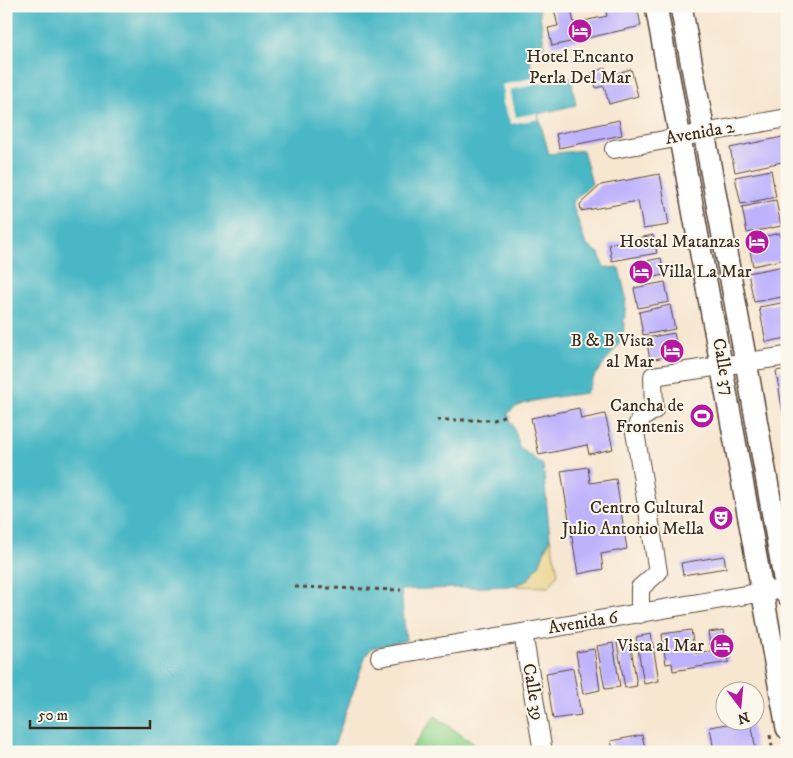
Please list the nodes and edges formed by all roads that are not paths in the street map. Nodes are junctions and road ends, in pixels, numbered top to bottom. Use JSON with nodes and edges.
{"nodes":[{"id":1,"x":656,"y":6,"type":"edge"},
{"id":2,"x":681,"y":6,"type":"edge"},
{"id":3,"x":787,"y":118,"type":"edge"},
{"id":4,"x":704,"y":132,"type":"junction"},
{"id":5,"x":680,"y":136,"type":"junction"},
{"id":6,"x":614,"y":149,"type":"dead end"},
{"id":7,"x":787,"y":356,"type":"edge"},
{"id":8,"x":746,"y":362,"type":"junction"},
{"id":9,"x":722,"y":366,"type":"junction"},
{"id":10,"x":786,"y":590,"type":"edge"},
{"id":11,"x":763,"y":592,"type":"junction"},
{"id":12,"x":640,"y":614,"type":"junction"},
{"id":13,"x":523,"y":633,"type":"junction"},
{"id":14,"x":380,"y":657,"type":"dead end"},
{"id":15,"x":787,"y":728,"type":"edge"},
{"id":16,"x":543,"y":752,"type":"edge"}],
"edges":[{"from":1,"to":5,"type":"main road","name":"Calle 37"},
{"from":2,"to":4,"type":"main road","name":"Calle 37"},
{"from":3,"to":4,"type":"street","name":"Avenida 2"},
{"from":4,"to":5,"type":"street","name":"Avenida 2"},
{"from":4,"to":8,"type":"main road","name":"Calle 37"},
{"from":5,"to":6,"type":"street","name":"Avenida 2"},
{"from":5,"to":9,"type":"main road","name":"Calle 37"},
{"from":7,"to":8,"type":"street"},
{"from":8,"to":9,"type":"street"},
{"from":8,"to":10,"type":"main road","name":"Calle 37"},
{"from":9,"to":11,"type":"main road","name":"Calle 37"},
{"from":9,"to":12,"type":"street"},
{"from":10,"to":11,"type":"street","name":"Avenida 6"},
{"from":11,"to":12,"type":"street","name":"Avenida 6"},
{"from":11,"to":15,"type":"main road","name":"Calle 37"},
{"from":12,"to":13,"type":"street","name":"Avenida 6"},
{"from":13,"to":14,"type":"street","name":"Avenida 6"},
{"from":13,"to":16,"type":"street","name":"Calle 39"}]}
